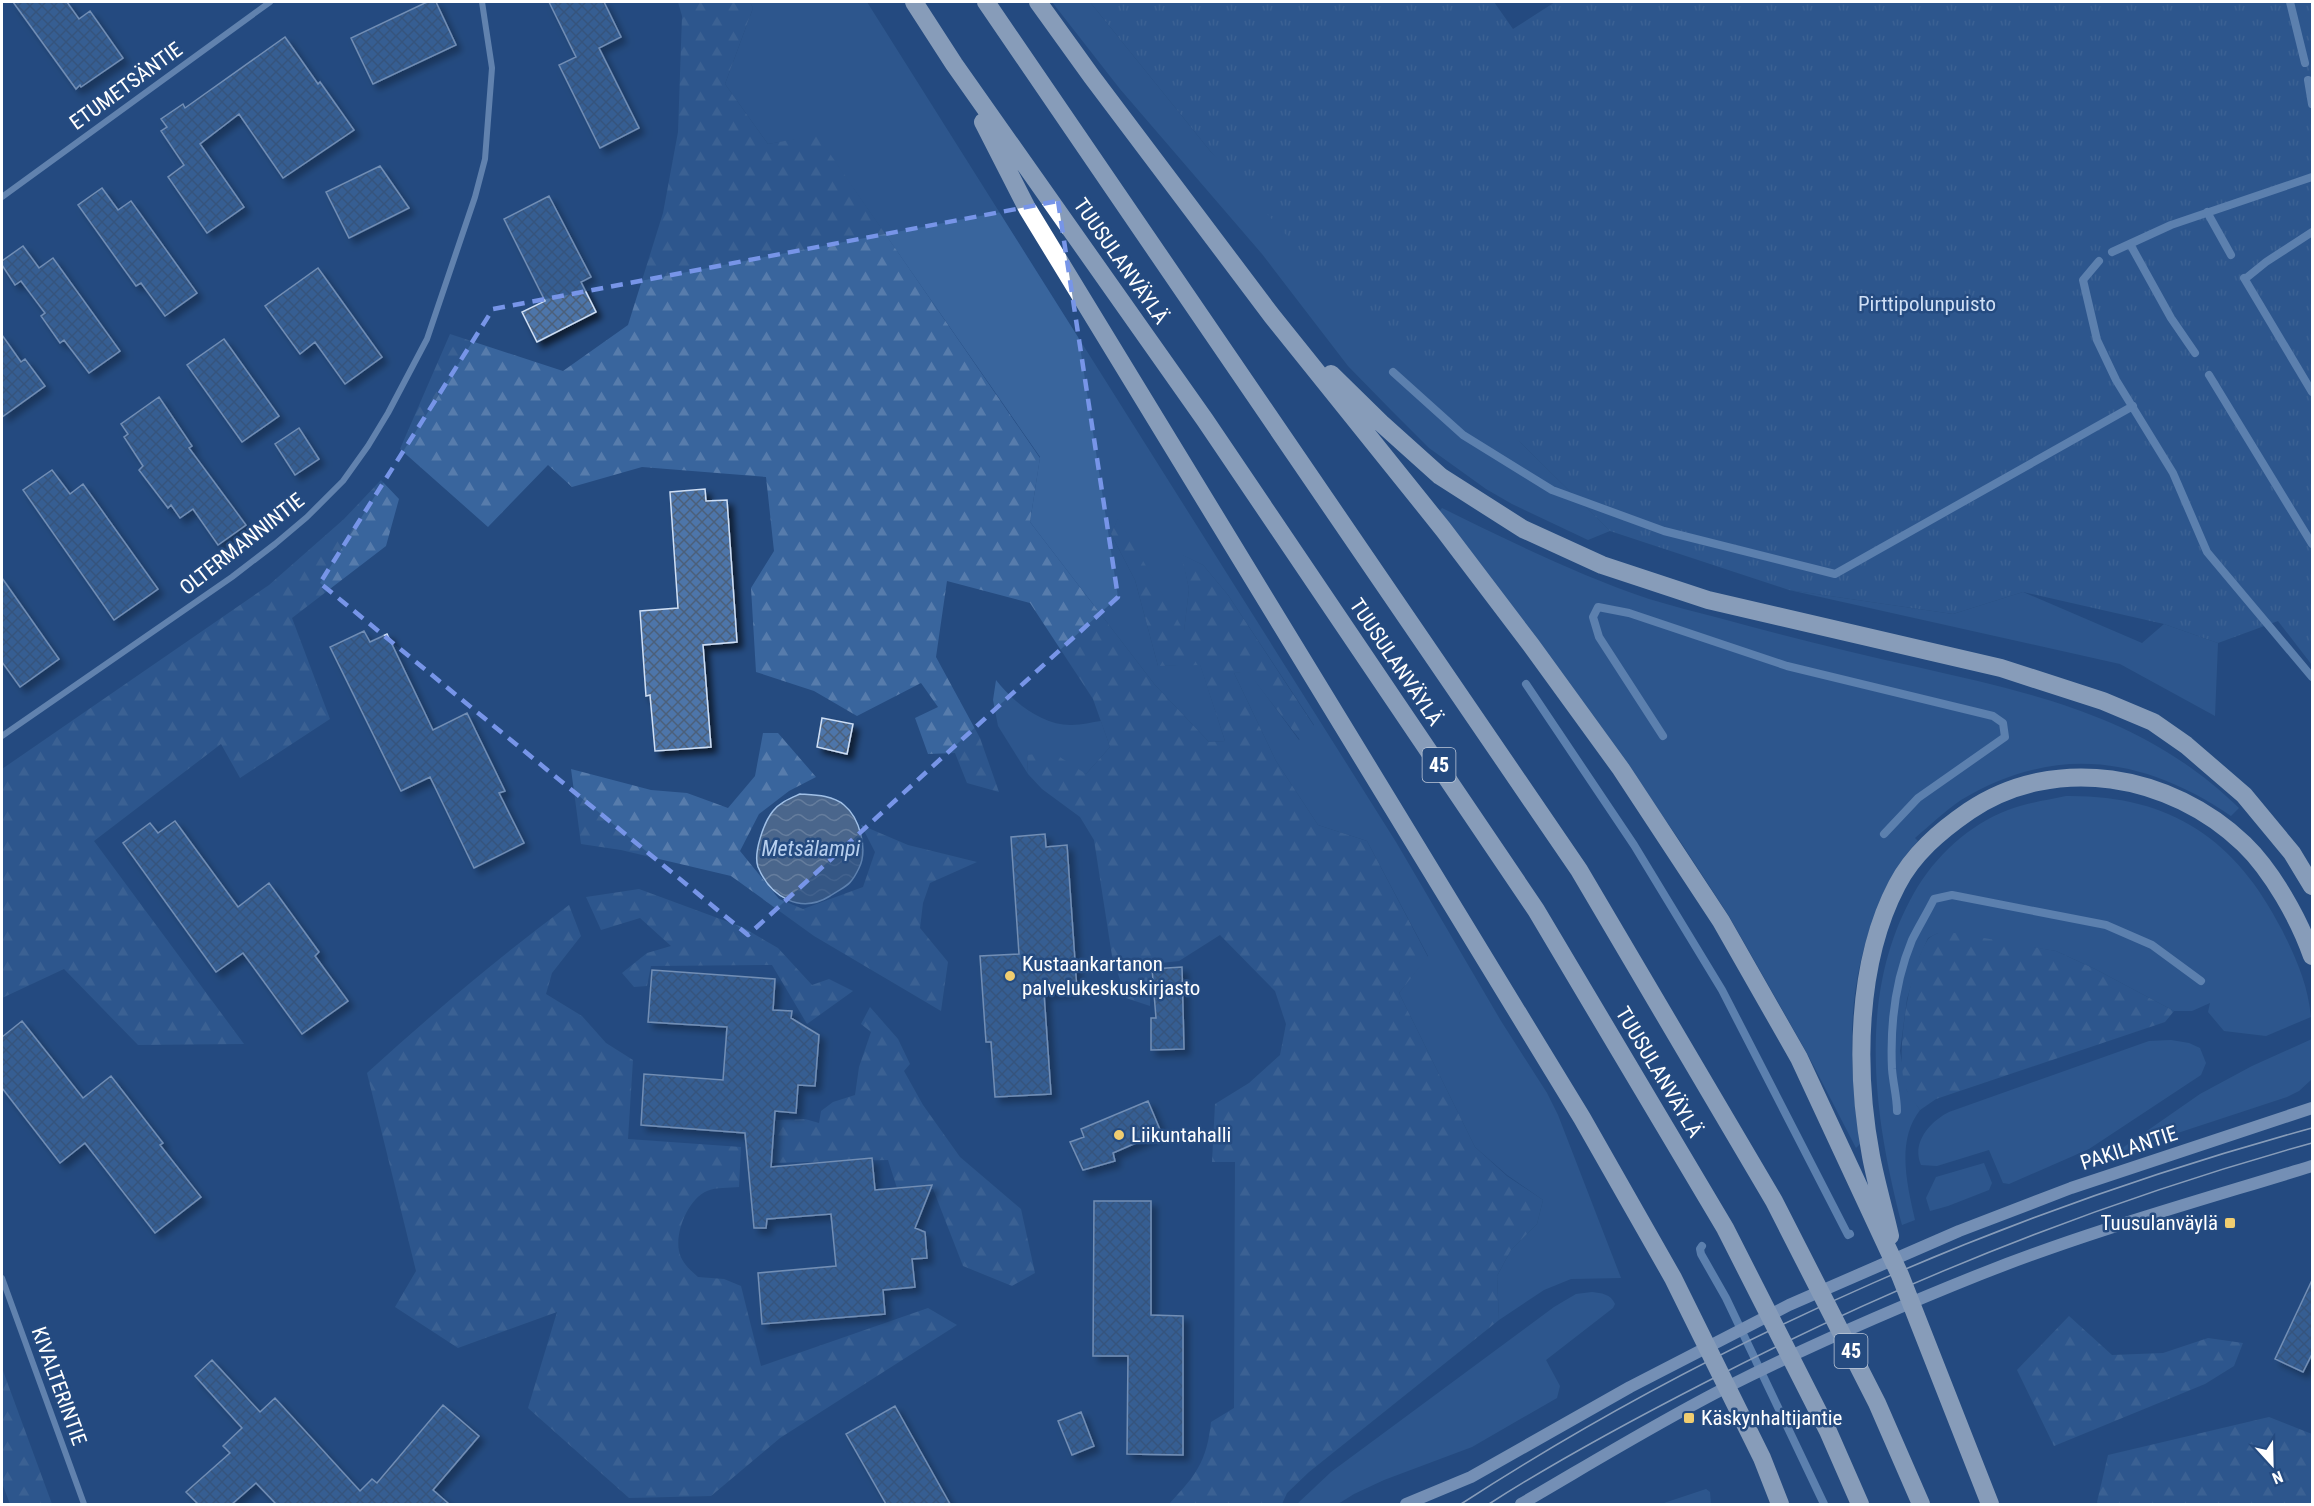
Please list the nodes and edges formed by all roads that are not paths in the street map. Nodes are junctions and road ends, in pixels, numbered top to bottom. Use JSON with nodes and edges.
{"nodes":[{"id":1,"x":270,"y":2,"type":"edge"},
{"id":2,"x":482,"y":2,"type":"edge"},
{"id":3,"x":914,"y":2,"type":"edge"},
{"id":4,"x":986,"y":2,"type":"edge"},
{"id":5,"x":1038,"y":2,"type":"edge"},
{"id":6,"x":954,"y":64,"type":"junction"},
{"id":7,"x":2,"y":197,"type":"edge"},
{"id":8,"x":1272,"y":316,"type":"junction"},
{"id":9,"x":2,"y":736,"type":"edge"},
{"id":10,"x":2313,"y":886,"type":"edge"},
{"id":11,"x":2313,"y":956,"type":"edge"},
{"id":12,"x":2313,"y":1107,"type":"edge"},
{"id":13,"x":2313,"y":1166,"type":"edge"},
{"id":14,"x":1900,"y":1275,"type":"junction"},
{"id":15,"x":2,"y":1278,"type":"edge"},
{"id":16,"x":84,"y":1504,"type":"edge"},
{"id":17,"x":1406,"y":1504,"type":"edge"},
{"id":18,"x":1521,"y":1504,"type":"edge"},
{"id":19,"x":1780,"y":1504,"type":"edge"},
{"id":20,"x":1860,"y":1504,"type":"edge"},
{"id":21,"x":1921,"y":1504,"type":"edge"},
{"id":22,"x":1990,"y":1504,"type":"edge"}],
"edges":[{"from":1,"to":7,"type":"street","name":"ETUMETSÄNTIE"},
{"from":2,"to":9,"type":"street","name":"OLTERMANNINTIE"},
{"from":3,"to":6,"type":"highway","name":"TUUSULANVÄYLÄ","number":"45"},
{"from":4,"to":21,"type":"highway","name":"TUUSULANVÄYLÄ","number":"45"},
{"from":5,"to":8,"type":"highway"},
{"from":6,"to":19,"type":"highway"},
{"from":6,"to":20,"type":"highway","name":"TUUSULANVÄYLÄ","number":"45"},
{"from":8,"to":10,"type":"highway"},
{"from":8,"to":14,"type":"highway"},
{"from":11,"to":14,"type":"highway"},
{"from":12,"to":17,"type":"main road","name":"PAKILANTIE"},
{"from":13,"to":18,"type":"main road"},
{"from":14,"to":22,"type":"highway"},
{"from":15,"to":16,"type":"street","name":"KIVALTERINTIE"}]}
